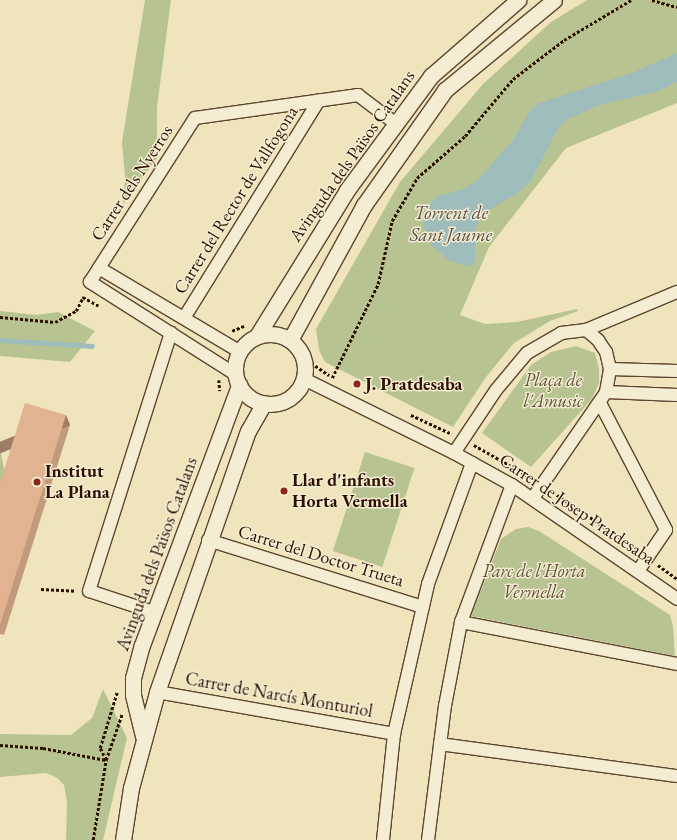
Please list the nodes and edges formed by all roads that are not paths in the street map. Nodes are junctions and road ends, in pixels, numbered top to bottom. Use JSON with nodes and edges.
{"nodes":[{"id":1,"x":518,"y":0,"type":"edge"},
{"id":2,"x":554,"y":0,"type":"edge"},
{"id":3,"x":319,"y":100,"type":"junction"},
{"id":4,"x":396,"y":124,"type":"junction"},
{"id":5,"x":99,"y":268,"type":"junction"},
{"id":6,"x":677,"y":292,"type":"edge"},
{"id":7,"x":184,"y":318,"type":"junction"},
{"id":8,"x":586,"y":330,"type":"junction"},
{"id":9,"x":171,"y":333,"type":"junction"},
{"id":10,"x":257,"y":336,"type":"junction"},
{"id":11,"x":290,"y":340,"type":"junction"},
{"id":12,"x":240,"y":351,"type":"junction"},
{"id":13,"x":610,"y":370,"type":"junction"},
{"id":14,"x":677,"y":371,"type":"edge"},
{"id":15,"x":237,"y":379,"type":"junction"},
{"id":16,"x":304,"y":379,"type":"junction"},
{"id":17,"x":606,"y":392,"type":"junction"},
{"id":18,"x":677,"y":395,"type":"edge"},
{"id":19,"x":264,"y":403,"type":"junction"},
{"id":20,"x":600,"y":403,"type":"junction"},
{"id":21,"x":454,"y":453,"type":"junction"},
{"id":22,"x":472,"y":463,"type":"junction"},
{"id":23,"x":512,"y":485,"type":"junction"},
{"id":24,"x":533,"y":498,"type":"junction"},
{"id":25,"x":208,"y":540,"type":"junction"},
{"id":26,"x":638,"y":571,"type":"junction"},
{"id":27,"x":677,"y":599,"type":"edge"},
{"id":28,"x":423,"y":607,"type":"junction"},
{"id":29,"x":153,"y":612,"type":"junction"},
{"id":30,"x":461,"y":622,"type":"junction"},
{"id":31,"x":677,"y":664,"type":"edge"},
{"id":32,"x":158,"y":692,"type":"junction"},
{"id":33,"x":394,"y":734,"type":"junction"},
{"id":34,"x":143,"y":740,"type":"junction"},
{"id":35,"x":440,"y":744,"type":"junction"},
{"id":36,"x":677,"y":776,"type":"edge"},
{"id":37,"x":123,"y":840,"type":"edge"},
{"id":38,"x":383,"y":840,"type":"edge"},
{"id":39,"x":428,"y":840,"type":"edge"}],
"edges":[{"from":1,"to":4,"type":"street","name":"Avinguda dels Països Catalans"},
{"from":2,"to":11,"type":"street","name":"Avinguda dels Països Catalans"},
{"from":3,"to":4,"type":"street"},
{"from":3,"to":5,"type":"street","name":"Carrer dels Nyerros"},
{"from":3,"to":7,"type":"street","name":"Carrer del Rector de Vallfogona"},
{"from":4,"to":10,"type":"street","name":"Avinguda dels Països Catalans"},
{"from":5,"to":7,"type":"street"},
{"from":5,"to":9,"type":"street","name":"Carrer dels Nyerros"},
{"from":6,"to":8,"type":"street"},
{"from":7,"to":12,"type":"street"},
{"from":8,"to":13,"type":"street"},
{"from":8,"to":21,"type":"street"},
{"from":9,"to":15,"type":"street"},
{"from":9,"to":29,"type":"street"},
{"from":10,"to":11,"type":"street"},
{"from":10,"to":12,"type":"street"},
{"from":11,"to":16,"type":"street"},
{"from":12,"to":15,"type":"street"},
{"from":13,"to":14,"type":"street"},
{"from":13,"to":17,"type":"street"},
{"from":15,"to":19,"type":"street"},
{"from":15,"to":29,"type":"street","name":"Avinguda dels Països Catalans"},
{"from":16,"to":19,"type":"street"},
{"from":16,"to":21,"type":"street","name":"Carrer de Josep Pratdesaba"},
{"from":17,"to":18,"type":"street"},
{"from":17,"to":20,"type":"street"},
{"from":19,"to":25,"type":"street","name":"Avinguda dels Països Catalans"},
{"from":20,"to":24,"type":"street"},
{"from":20,"to":26,"type":"street"},
{"from":21,"to":22,"type":"street","name":"Carrer de Josep Pratdesaba"},
{"from":22,"to":23,"type":"street","name":"Carrer de Josep Pratdesaba"},
{"from":22,"to":28,"type":"street"},
{"from":23,"to":24,"type":"street","name":"Carrer de Josep Pratdesaba"},
{"from":23,"to":30,"type":"street"},
{"from":24,"to":26,"type":"street","name":"Carrer de Josep Pratdesaba"},
{"from":25,"to":28,"type":"street","name":"Carrer del Doctor Trueta"},
{"from":25,"to":32,"type":"street","name":"Avinguda dels Països Catalans"},
{"from":26,"to":27,"type":"street","name":"Carrer de Josep Pratdesaba"},
{"from":28,"to":33,"type":"street"},
{"from":29,"to":34,"type":"street","name":"Avinguda dels Països Catalans"},
{"from":30,"to":31,"type":"street"},
{"from":30,"to":35,"type":"street"},
{"from":32,"to":33,"type":"street","name":"Carrer de Narcís Monturiol"},
{"from":32,"to":34,"type":"street","name":"Avinguda dels Països Catalans"},
{"from":33,"to":38,"type":"street"},
{"from":34,"to":37,"type":"street","name":"Avinguda dels Països Catalans"},
{"from":35,"to":36,"type":"street"},
{"from":35,"to":39,"type":"street"}]}
